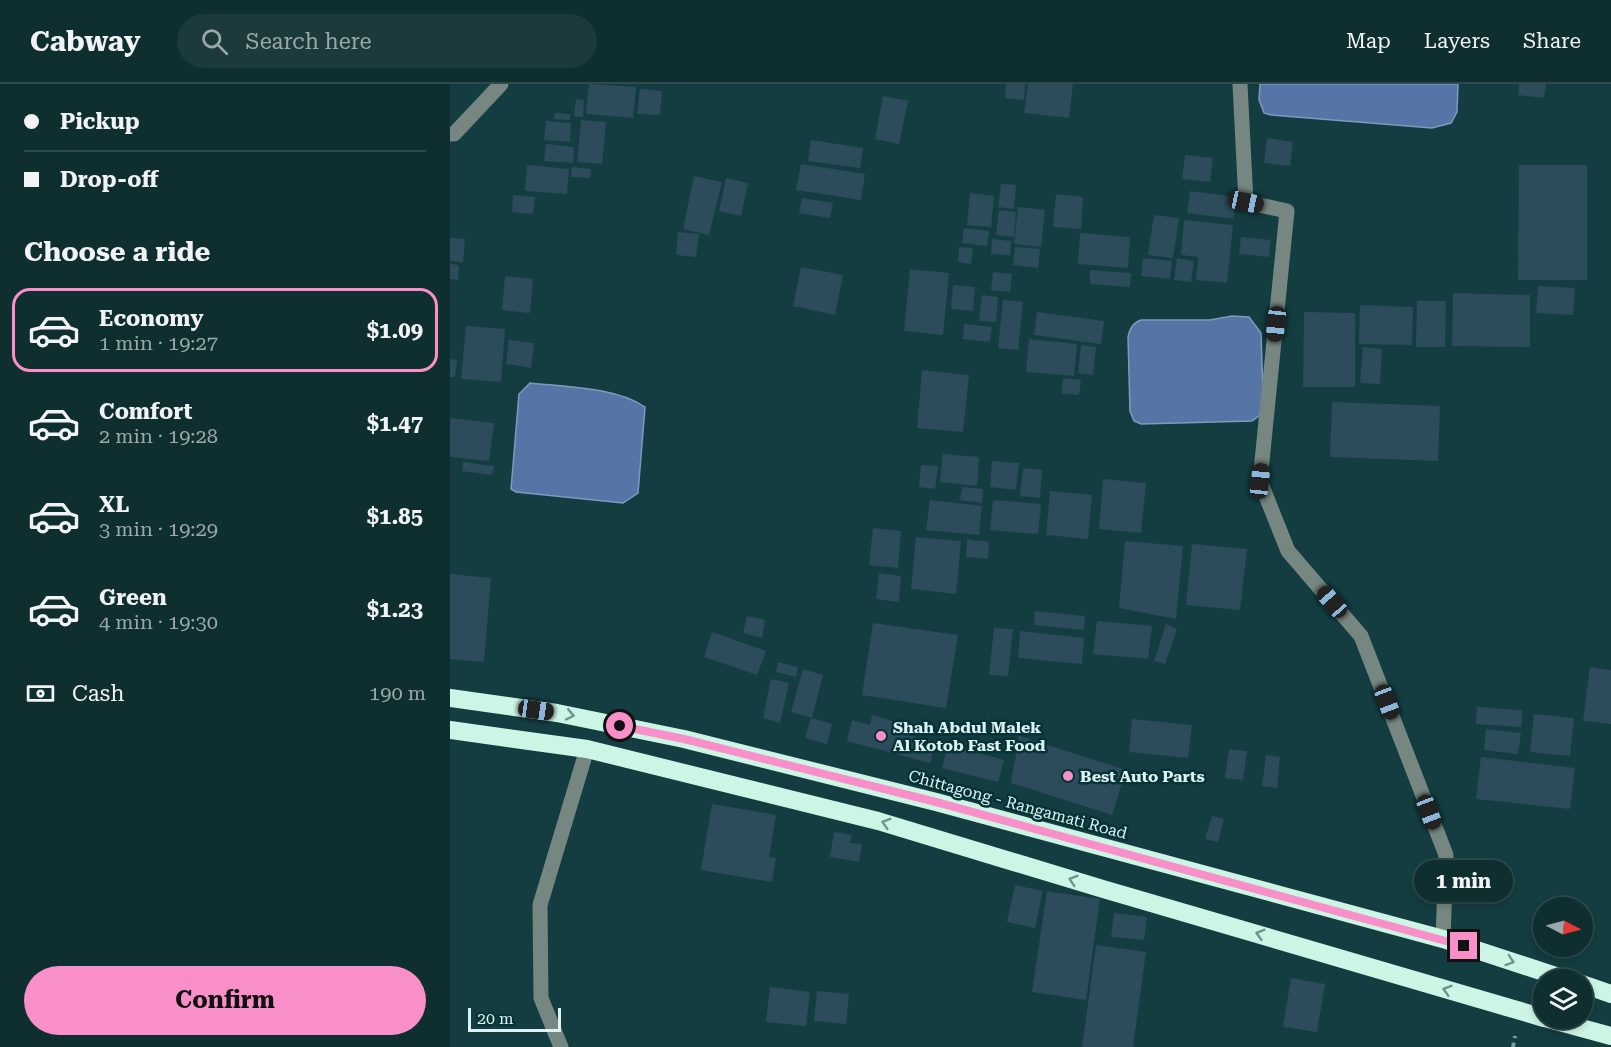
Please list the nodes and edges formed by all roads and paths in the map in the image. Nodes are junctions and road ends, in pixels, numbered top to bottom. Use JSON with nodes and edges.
{"nodes":[{"id":1,"x":501,"y":84,"type":"edge"},
{"id":2,"x":1240,"y":84,"type":"edge"},
{"id":3,"x":450,"y":134,"type":"edge"},
{"id":4,"x":450,"y":698,"type":"edge"},
{"id":5,"x":450,"y":730,"type":"edge"},
{"id":6,"x":587,"y":749,"type":"junction"},
{"id":7,"x":1443,"y":939,"type":"junction"},
{"id":8,"x":1534,"y":969,"type":"edge"},
{"id":9,"x":1593,"y":988,"type":"edge"},
{"id":10,"x":1611,"y":994,"type":"edge"},
{"id":11,"x":1533,"y":1015,"type":"edge"},
{"id":12,"x":1585,"y":1029,"type":"edge"},
{"id":13,"x":1611,"y":1036,"type":"edge"},
{"id":14,"x":561,"y":1047,"type":"edge"}],
"edges":[{"from":1,"to":3,"type":"street"},
{"from":2,"to":7,"type":"street"},
{"from":4,"to":7,"type":"highway","name":"Chittagong - Rangamati Road","one_way":true},
{"from":5,"to":6,"type":"highway"},
{"from":11,"to":6,"type":"highway","one_way":true},
{"from":6,"to":14,"type":"street"},
{"from":7,"to":8,"type":"highway","name":"Chittagong - Rangamati Road","one_way":true},
{"from":9,"to":10,"type":"highway"},
{"from":12,"to":13,"type":"highway"}]}
